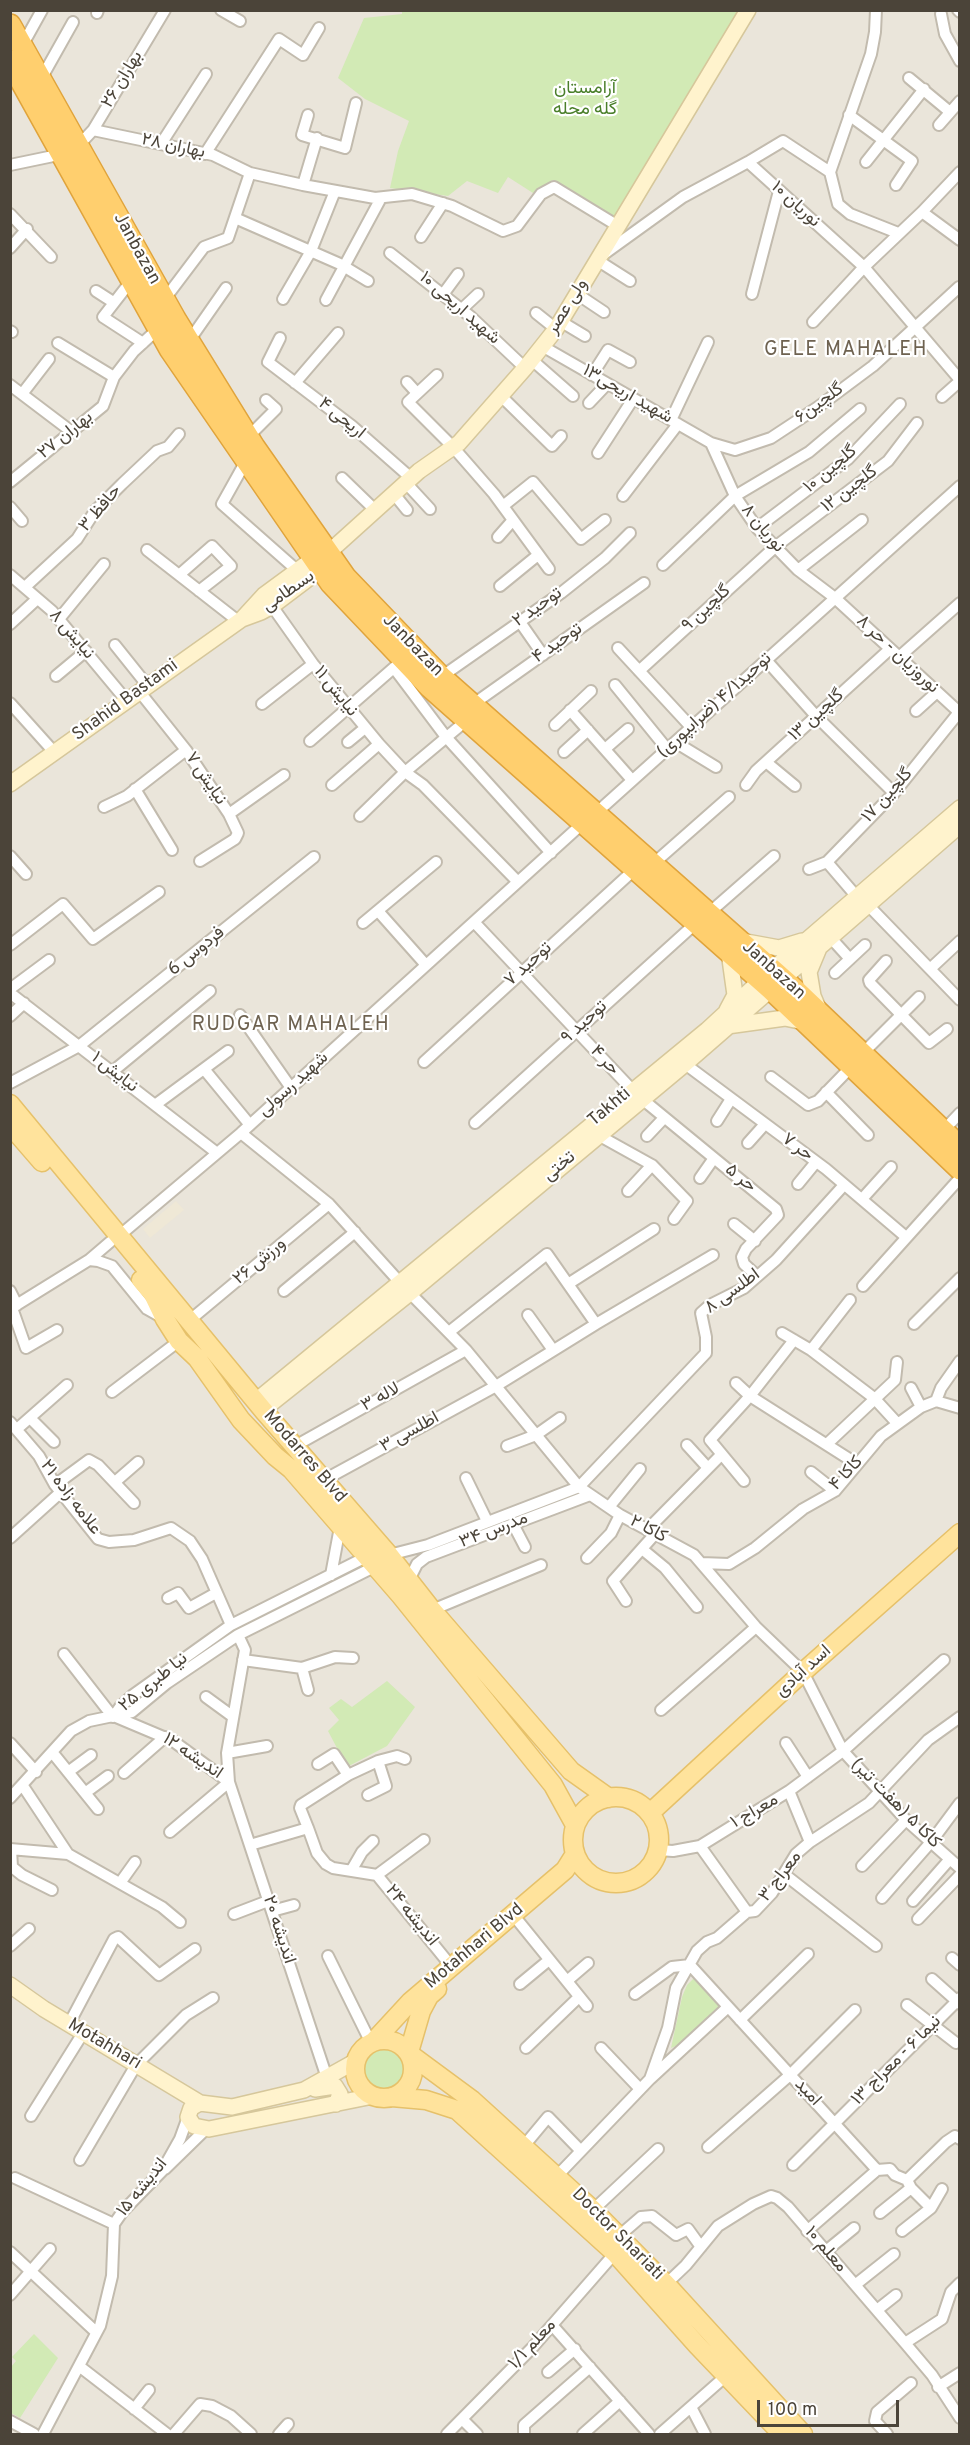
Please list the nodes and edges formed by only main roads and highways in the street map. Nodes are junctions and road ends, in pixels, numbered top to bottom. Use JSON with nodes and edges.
{"nodes":[{"id":1,"x":748,"y":10,"type":"edge"},
{"id":2,"x":10,"y":25,"type":"edge"},
{"id":3,"x":15,"y":65,"type":"edge"},
{"id":4,"x":71,"y":150,"type":"junction"},
{"id":5,"x":303,"y":531,"type":"junction"},
{"id":6,"x":352,"y":532,"type":"junction"},
{"id":7,"x":305,"y":569,"type":"junction"},
{"id":8,"x":344,"y":586,"type":"junction"},
{"id":9,"x":240,"y":620,"type":"junction"},
{"id":10,"x":470,"y":713,"type":"junction"},
{"id":11,"x":11,"y":782,"type":"edge"},
{"id":12,"x":960,"y":808,"type":"edge"},
{"id":13,"x":960,"y":825,"type":"edge"},
{"id":14,"x":862,"y":900,"type":"junction"},
{"id":15,"x":822,"y":938,"type":"junction"},
{"id":16,"x":734,"y":946,"type":"junction"},
{"id":17,"x":772,"y":980,"type":"junction"},
{"id":18,"x":815,"y":1020,"type":"junction"},
{"id":19,"x":726,"y":1021,"type":"junction"},
{"id":20,"x":857,"y":1060,"type":"junction"},
{"id":21,"x":636,"y":1095,"type":"junction"},
{"id":22,"x":10,"y":1104,"type":"edge"},
{"id":23,"x":10,"y":1125,"type":"edge"},
{"id":24,"x":960,"y":1147,"type":"edge"},
{"id":25,"x":960,"y":1168,"type":"edge"},
{"id":26,"x":115,"y":1239,"type":"junction"},
{"id":27,"x":405,"y":1288,"type":"junction"},
{"id":28,"x":197,"y":1358,"type":"junction"},
{"id":29,"x":258,"y":1407,"type":"junction"},
{"id":30,"x":291,"y":1469,"type":"junction"},
{"id":31,"x":960,"y":1533,"type":"edge"},
{"id":32,"x":609,"y":1798,"type":"junction"},
{"id":33,"x":650,"y":1813,"type":"junction"},
{"id":34,"x":576,"y":1825,"type":"junction"},
{"id":35,"x":575,"y":1854,"type":"junction"},
{"id":36,"x":594,"y":1878,"type":"junction"},
{"id":37,"x":10,"y":1984,"type":"edge"},
{"id":38,"x":372,"y":2042,"type":"junction"},
{"id":39,"x":410,"y":2053,"type":"junction"},
{"id":40,"x":356,"y":2061,"type":"junction"},
{"id":41,"x":438,"y":2073,"type":"junction"},
{"id":42,"x":304,"y":2090,"type":"junction"},
{"id":43,"x":373,"y":2096,"type":"junction"},
{"id":44,"x":392,"y":2097,"type":"junction"},
{"id":45,"x":426,"y":2100,"type":"junction"},
{"id":46,"x":336,"y":2104,"type":"junction"},
{"id":47,"x":196,"y":2117,"type":"junction"},
{"id":48,"x":617,"y":2244,"type":"junction"},
{"id":49,"x":704,"y":2339,"type":"junction"},
{"id":50,"x":782,"y":2434,"type":"edge"},
{"id":51,"x":803,"y":2434,"type":"edge"}],
"edges":[{"from":1,"to":6,"type":"main road","name":"ولی عصر"},
{"from":2,"to":3,"type":"highway","name":"Janbazan"},
{"from":3,"to":4,"type":"highway","name":"Janbazan"},
{"from":3,"to":4,"type":"highway","name":"Janbazan"},
{"from":4,"to":5,"type":"highway","name":"Janbazan"},
{"from":4,"to":5,"type":"highway","name":"Janbazan"},
{"from":5,"to":6,"type":"main road"},
{"from":5,"to":7,"type":"highway","name":"Janbazan"},
{"from":6,"to":7,"type":"main road","name":"ولی عصر"},
{"from":6,"to":8,"type":"main road"},
{"from":7,"to":8,"type":"highway","name":"Janbazan"},
{"from":7,"to":8,"type":"main road"},
{"from":7,"to":9,"type":"main road","name":"بسطامی"},
{"from":7,"to":9,"type":"main road","name":"بسطامی"},
{"from":8,"to":10,"type":"highway","name":"Janbazan"},
{"from":8,"to":10,"type":"highway","name":"Janbazan"},
{"from":9,"to":11,"type":"main road","name":"Shahid Bastami"},
{"from":10,"to":16,"type":"highway","name":"Janbazan"},
{"from":12,"to":14,"type":"main road"},
{"from":13,"to":14,"type":"main road"},
{"from":14,"to":15,"type":"main road"},
{"from":15,"to":16,"type":"main road"},
{"from":15,"to":17,"type":"main road"},
{"from":15,"to":18,"type":"main road"},
{"from":16,"to":17,"type":"highway","name":"Janbazan"},
{"from":16,"to":19,"type":"main road"},
{"from":17,"to":18,"type":"highway","name":"Janbazan"},
{"from":17,"to":19,"type":"main road","name":"Takhti"},
{"from":18,"to":19,"type":"main road"},
{"from":18,"to":20,"type":"highway","name":"Janbazan"},
{"from":19,"to":21,"type":"main road","name":"Takhti"},
{"from":19,"to":21,"type":"main road","name":"تختی"},
{"from":20,"to":24,"type":"highway","name":"Janbazan"},
{"from":20,"to":25,"type":"highway","name":"Janbazan"},
{"from":21,"to":27,"type":"main road","name":"Takhti"},
{"from":21,"to":27,"type":"main road","name":"تختی"},
{"from":22,"to":26,"type":"main road","name":"Modarres Blvd"},
{"from":23,"to":26,"type":"main road","name":"Modarres Blvd"},
{"from":26,"to":28,"type":"main road","name":"Modarres Blvd"},
{"from":26,"to":29,"type":"main road","name":"Modarres Blvd"},
{"from":27,"to":29,"type":"main road","name":"Takhti"},
{"from":28,"to":29,"type":"main road"},
{"from":28,"to":30,"type":"main road","name":"Modarres Blvd"},
{"from":29,"to":30,"type":"main road"},
{"from":29,"to":32,"type":"main road","name":"Modarres Blvd"},
{"from":30,"to":34,"type":"main road","name":"Modarres Blvd"},
{"from":31,"to":33,"type":"main road","name":"اسد آبادی"},
{"from":32,"to":33,"type":"main road"},
{"from":32,"to":34,"type":"main road"},
{"from":33,"to":36,"type":"main road"},
{"from":34,"to":35,"type":"main road"},
{"from":35,"to":36,"type":"main road"},
{"from":35,"to":38,"type":"main road","name":"Motahhari Blvd"},
{"from":36,"to":39,"type":"main road","name":"Motahhari Blvd"},
{"from":37,"to":47,"type":"main road","name":"Motahhari"},
{"from":38,"to":39,"type":"main road"},
{"from":38,"to":40,"type":"main road"},
{"from":39,"to":41,"type":"main road","name":"Doctor Shariati"},
{"from":39,"to":44,"type":"main road"},
{"from":40,"to":42,"type":"main road"},
{"from":40,"to":43,"type":"main road"},
{"from":41,"to":45,"type":"main road"},
{"from":41,"to":48,"type":"main road","name":"Doctor Shariati"},
{"from":42,"to":46,"type":"main road"},
{"from":42,"to":47,"type":"main road"},
{"from":43,"to":44,"type":"main road"},
{"from":43,"to":46,"type":"main road"},
{"from":44,"to":45,"type":"main road","name":"Doctor Shariati"},
{"from":45,"to":48,"type":"main road","name":"Doctor Shariati"},
{"from":46,"to":47,"type":"main road"},
{"from":48,"to":49,"type":"main road","name":"Doctor Shariati"},
{"from":48,"to":49,"type":"main road","name":"Doctor Shariati"},
{"from":49,"to":50,"type":"main road","name":"Doctor Shariati"},
{"from":49,"to":51,"type":"main road","name":"Doctor Shariati"}]}
